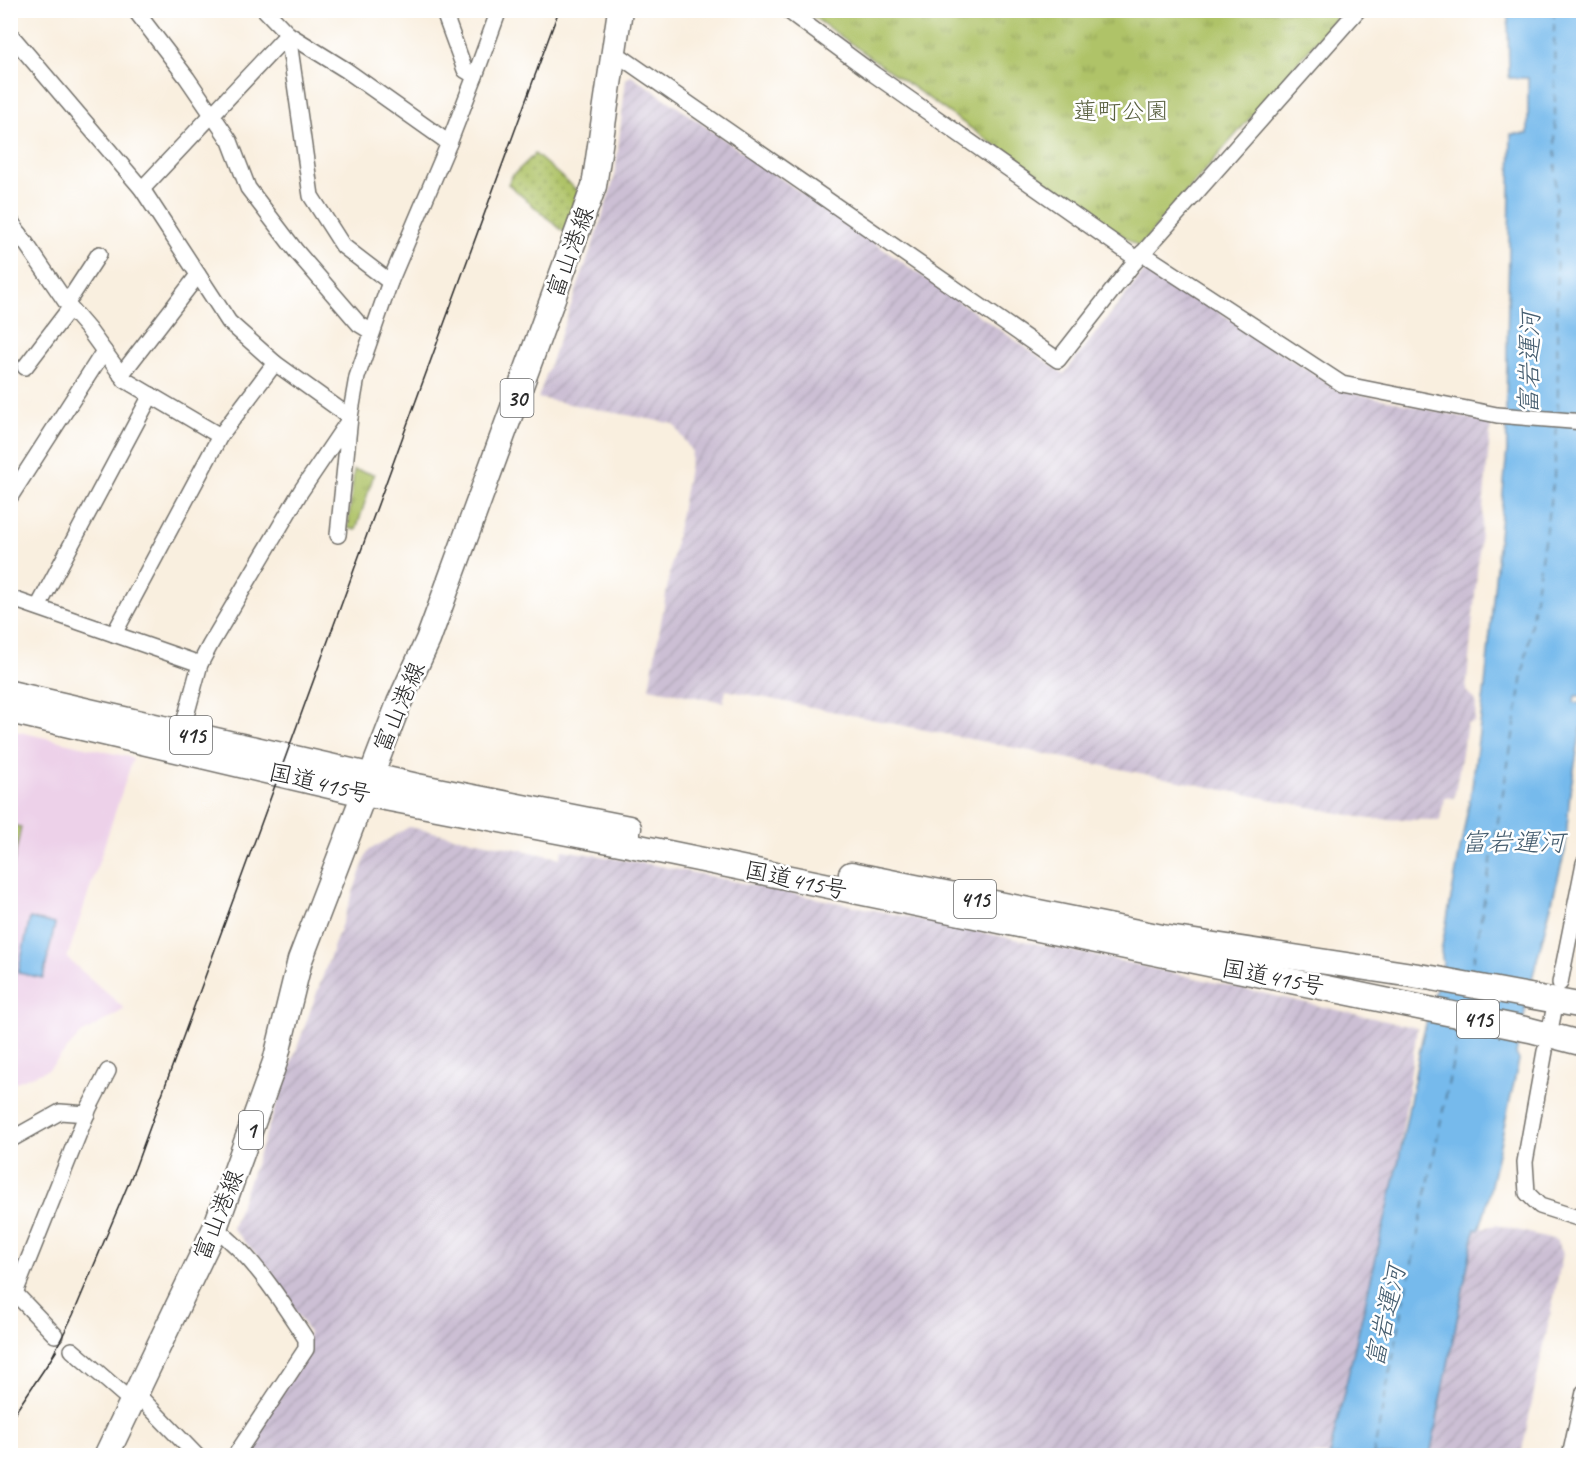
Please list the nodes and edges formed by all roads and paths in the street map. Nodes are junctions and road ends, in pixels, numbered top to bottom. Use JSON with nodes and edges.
{"nodes":[{"id":1,"x":135,"y":10,"type":"edge"},
{"id":2,"x":265,"y":10,"type":"edge"},
{"id":3,"x":443,"y":10,"type":"edge"},
{"id":4,"x":499,"y":10,"type":"edge"},
{"id":5,"x":620,"y":10,"type":"edge"},
{"id":6,"x":787,"y":10,"type":"edge"},
{"id":7,"x":1358,"y":10,"type":"edge"},
{"id":8,"x":10,"y":34,"type":"edge"},
{"id":9,"x":288,"y":34,"type":"junction"},
{"id":10,"x":614,"y":52,"type":"junction"},
{"id":11,"x":475,"y":76,"type":"junction"},
{"id":12,"x":212,"y":116,"type":"junction"},
{"id":13,"x":449,"y":143,"type":"junction"},
{"id":14,"x":142,"y":189,"type":"junction"},
{"id":15,"x":10,"y":220,"type":"edge"},
{"id":16,"x":15,"y":240,"type":"edge"},
{"id":17,"x":99,"y":254,"type":"dead end"},
{"id":18,"x":1139,"y":256,"type":"junction"},
{"id":19,"x":198,"y":275,"type":"junction"},
{"id":20,"x":390,"y":282,"type":"junction"},
{"id":21,"x":68,"y":306,"type":"junction"},
{"id":22,"x":372,"y":332,"type":"junction"},
{"id":23,"x":104,"y":351,"type":"junction"},
{"id":24,"x":275,"y":363,"type":"junction"},
{"id":25,"x":25,"y":367,"type":"dead end"},
{"id":26,"x":121,"y":375,"type":"junction"},
{"id":27,"x":151,"y":395,"type":"junction"},
{"id":28,"x":350,"y":417,"type":"junction"},
{"id":29,"x":1584,"y":422,"type":"edge"},
{"id":30,"x":220,"y":436,"type":"junction"},
{"id":31,"x":10,"y":497,"type":"edge"},
{"id":32,"x":338,"y":535,"type":"dead end"},
{"id":33,"x":10,"y":598,"type":"edge"},
{"id":34,"x":38,"y":607,"type":"junction"},
{"id":35,"x":114,"y":634,"type":"junction"},
{"id":36,"x":200,"y":664,"type":"junction"},
{"id":37,"x":10,"y":693,"type":"edge"},
{"id":38,"x":10,"y":711,"type":"edge"},
{"id":39,"x":179,"y":741,"type":"junction"},
{"id":40,"x":368,"y":784,"type":"junction"},
{"id":41,"x":1583,"y":867,"type":"edge"},
{"id":42,"x":1560,"y":983,"type":"dead end"},
{"id":43,"x":1584,"y":1006,"type":"edge"},
{"id":44,"x":1543,"y":1016,"type":"junction"},
{"id":45,"x":1584,"y":1044,"type":"edge"},
{"id":46,"x":1545,"y":1051,"type":"dead end"},
{"id":47,"x":108,"y":1071,"type":"dead end"},
{"id":48,"x":87,"y":1114,"type":"junction"},
{"id":49,"x":10,"y":1140,"type":"edge"},
{"id":50,"x":1584,"y":1220,"type":"edge"},
{"id":51,"x":215,"y":1228,"type":"junction"},
{"id":52,"x":12,"y":1293,"type":"edge"},
{"id":53,"x":55,"y":1335,"type":"dead end"},
{"id":54,"x":72,"y":1350,"type":"dead end"},
{"id":55,"x":1584,"y":1392,"type":"edge"},
{"id":56,"x":134,"y":1398,"type":"junction"},
{"id":57,"x":106,"y":1455,"type":"edge"},
{"id":58,"x":197,"y":1455,"type":"edge"},
{"id":59,"x":235,"y":1455,"type":"edge"},
{"id":60,"x":1570,"y":1455,"type":"edge"}],
"edges":[{"from":1,"to":12,"type":"street"},
{"from":2,"to":9,"type":"street"},
{"from":3,"to":11,"type":"street"},
{"from":4,"to":11,"type":"street"},
{"from":5,"to":10,"type":"main road","name":"富山港線","number":"30"},
{"from":6,"to":18,"type":"street"},
{"from":7,"to":18,"type":"street"},
{"from":8,"to":14,"type":"street"},
{"from":9,"to":12,"type":"street"},
{"from":9,"to":13,"type":"street"},
{"from":9,"to":20,"type":"street"},
{"from":10,"to":18,"type":"street"},
{"from":10,"to":40,"type":"main road","name":"富山港線","number":"30"},
{"from":11,"to":13,"type":"street"},
{"from":12,"to":14,"type":"street"},
{"from":12,"to":22,"type":"street"},
{"from":13,"to":20,"type":"street"},
{"from":14,"to":19,"type":"street"},
{"from":15,"to":16,"type":"street"},
{"from":16,"to":21,"type":"street"},
{"from":17,"to":21,"type":"street"},
{"from":18,"to":29,"type":"street"},
{"from":19,"to":24,"type":"street"},
{"from":19,"to":26,"type":"street"},
{"from":20,"to":22,"type":"street"},
{"from":21,"to":23,"type":"street"},
{"from":21,"to":25,"type":"street"},
{"from":22,"to":28,"type":"street"},
{"from":23,"to":26,"type":"street"},
{"from":23,"to":31,"type":"street"},
{"from":24,"to":28,"type":"street"},
{"from":24,"to":30,"type":"street"},
{"from":26,"to":27,"type":"street"},
{"from":27,"to":30,"type":"street"},
{"from":27,"to":34,"type":"street"},
{"from":28,"to":32,"type":"street"},
{"from":28,"to":36,"type":"street"},
{"from":30,"to":35,"type":"street"},
{"from":33,"to":34,"type":"street"},
{"from":34,"to":35,"type":"street"},
{"from":35,"to":36,"type":"street"},
{"from":36,"to":39,"type":"street"},
{"from":37,"to":39,"type":"main road","name":"国道415号","number":"415"},
{"from":38,"to":39,"type":"main road","name":"国道415号","number":"415"},
{"from":39,"to":40,"type":"main road","name":"国道415号","number":"415"},
{"from":40,"to":44,"type":"main road","name":"国道415号","number":"415"},
{"from":40,"to":44,"type":"main road","name":"国道415号","number":"415"},
{"from":40,"to":51,"type":"main road","name":"富山港線","number":"1"},
{"from":41,"to":42,"type":"street"},
{"from":43,"to":44,"type":"main road","name":"国道415号","number":"415"},
{"from":44,"to":45,"type":"main road","name":"国道415号","number":"415"},
{"from":46,"to":50,"type":"street"},
{"from":47,"to":48,"type":"street"},
{"from":48,"to":49,"type":"street"},
{"from":48,"to":52,"type":"street"},
{"from":51,"to":56,"type":"main road","name":"富山港線","number":"1"},
{"from":51,"to":59,"type":"street"},
{"from":52,"to":53,"type":"street"},
{"from":54,"to":56,"type":"street"},
{"from":55,"to":60,"type":"street"},
{"from":56,"to":57,"type":"main road","name":"富山港線","number":"1"},
{"from":56,"to":58,"type":"street"}]}
